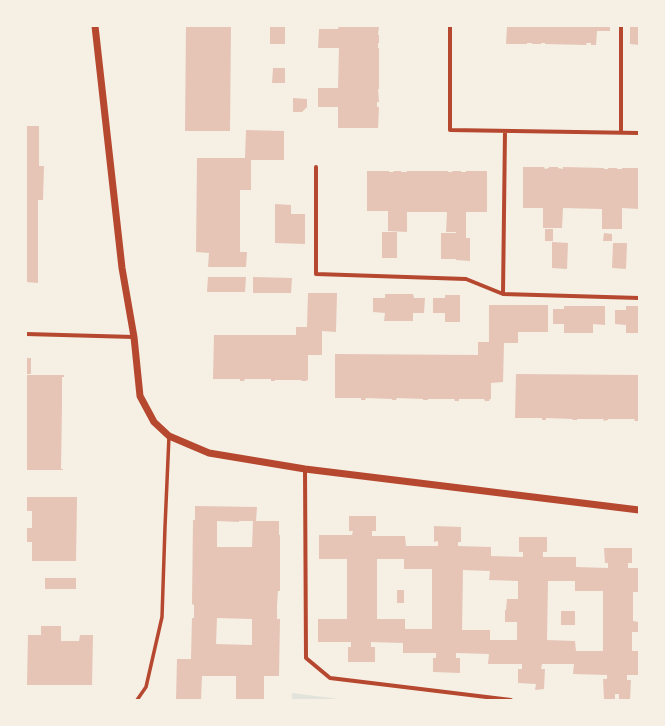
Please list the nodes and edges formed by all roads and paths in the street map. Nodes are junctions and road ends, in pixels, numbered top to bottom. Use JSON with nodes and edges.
{"nodes":[{"id":1,"x":95,"y":26,"type":"edge"},
{"id":2,"x":450,"y":26,"type":"edge"},
{"id":3,"x":621,"y":26,"type":"edge"},
{"id":4,"x":505,"y":131,"type":"junction"},
{"id":5,"x":621,"y":132,"type":"junction"},
{"id":6,"x":639,"y":132,"type":"edge"},
{"id":7,"x":316,"y":167,"type":"dead end"},
{"id":8,"x":503,"y":294,"type":"junction"},
{"id":9,"x":639,"y":298,"type":"edge"},
{"id":10,"x":26,"y":334,"type":"edge"},
{"id":11,"x":134,"y":338,"type":"junction"},
{"id":12,"x":169,"y":436,"type":"junction"},
{"id":13,"x":305,"y":469,"type":"junction"},
{"id":14,"x":639,"y":510,"type":"edge"},
{"id":15,"x":137,"y":700,"type":"edge"},
{"id":16,"x":510,"y":700,"type":"edge"}],
"edges":[{"from":1,"to":11,"type":"street"},
{"from":2,"to":4,"type":"street"},
{"from":3,"to":5,"type":"street"},
{"from":4,"to":5,"type":"street"},
{"from":4,"to":8,"type":"street"},
{"from":5,"to":6,"type":"street"},
{"from":7,"to":8,"type":"street"},
{"from":8,"to":9,"type":"street"},
{"from":10,"to":11,"type":"street"},
{"from":11,"to":12,"type":"street"},
{"from":12,"to":13,"type":"street"},
{"from":12,"to":15,"type":"street"},
{"from":13,"to":14,"type":"street"},
{"from":13,"to":16,"type":"street"}]}
